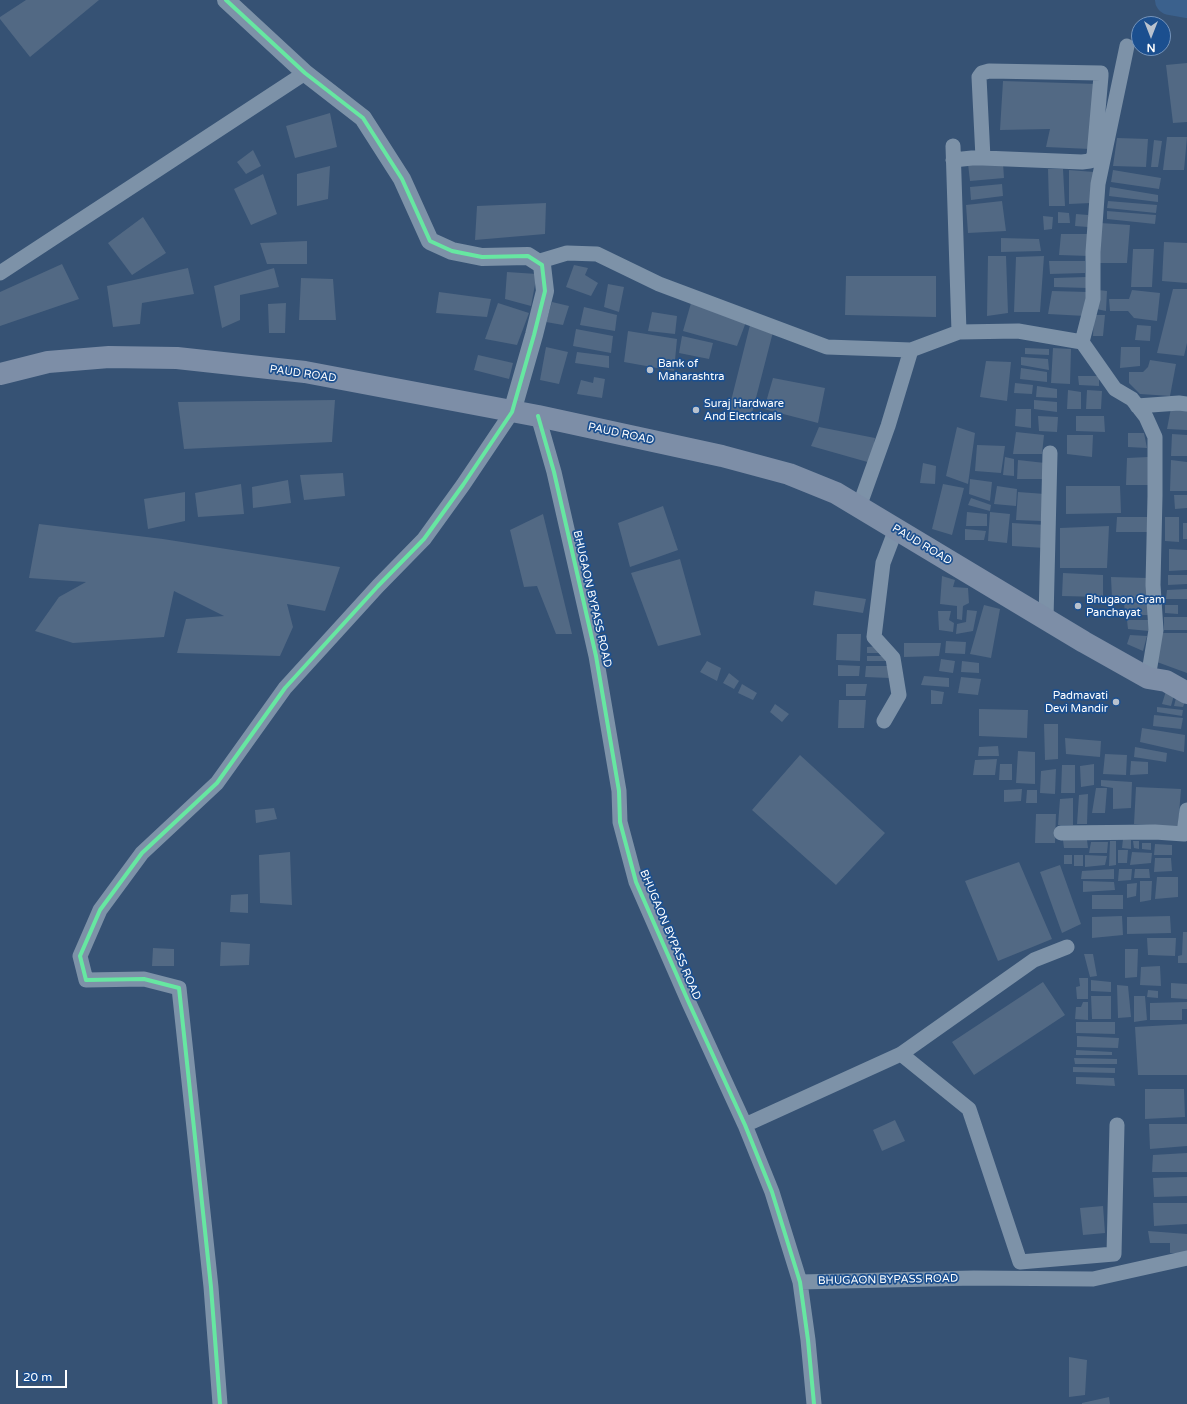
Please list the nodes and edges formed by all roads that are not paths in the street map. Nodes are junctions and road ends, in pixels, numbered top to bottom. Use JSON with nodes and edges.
{"nodes":[{"id":1,"x":226,"y":0,"type":"edge"},
{"id":2,"x":1127,"y":46,"type":"dead end"},
{"id":3,"x":305,"y":73,"type":"junction"},
{"id":4,"x":983,"y":158,"type":"junction"},
{"id":5,"x":537,"y":262,"type":"junction"},
{"id":6,"x":0,"y":273,"type":"edge"},
{"id":7,"x":959,"y":332,"type":"junction"},
{"id":8,"x":1082,"y":342,"type":"junction"},
{"id":9,"x":911,"y":350,"type":"junction"},
{"id":10,"x":0,"y":374,"type":"edge"},
{"id":11,"x":1187,"y":404,"type":"edge"},
{"id":12,"x":1137,"y":406,"type":"junction"},
{"id":13,"x":512,"y":412,"type":"junction"},
{"id":14,"x":538,"y":416,"type":"junction"},
{"id":15,"x":1050,"y":452,"type":"dead end"},
{"id":16,"x":859,"y":507,"type":"junction"},
{"id":17,"x":896,"y":529,"type":"junction"},
{"id":18,"x":1046,"y":619,"type":"junction"},
{"id":19,"x":1148,"y":678,"type":"junction"},
{"id":20,"x":1187,"y":693,"type":"edge"},
{"id":21,"x":884,"y":721,"type":"dead end"},
{"id":22,"x":1187,"y":810,"type":"edge"},
{"id":23,"x":1061,"y":833,"type":"dead end"},
{"id":24,"x":1066,"y":947,"type":"dead end"},
{"id":25,"x":901,"y":1054,"type":"junction"},
{"id":26,"x":745,"y":1125,"type":"junction"},
{"id":27,"x":1117,"y":1125,"type":"dead end"},
{"id":28,"x":1187,"y":1258,"type":"edge"},
{"id":29,"x":800,"y":1282,"type":"junction"},
{"id":30,"x":220,"y":1404,"type":"edge"},
{"id":31,"x":814,"y":1404,"type":"edge"}],
"edges":[{"from":1,"to":3,"type":"street"},
{"from":2,"to":8,"type":"street"},
{"from":3,"to":5,"type":"street"},
{"from":3,"to":6,"type":"street"},
{"from":4,"to":4,"type":"street"},
{"from":4,"to":7,"type":"street"},
{"from":5,"to":9,"type":"street"},
{"from":5,"to":13,"type":"street"},
{"from":7,"to":8,"type":"street"},
{"from":7,"to":9,"type":"street"},
{"from":8,"to":12,"type":"street"},
{"from":9,"to":16,"type":"street"},
{"from":10,"to":13,"type":"main road","name":"PAUD ROAD"},
{"from":11,"to":12,"type":"street"},
{"from":12,"to":19,"type":"street"},
{"from":13,"to":14,"type":"main road","name":"PAUD ROAD"},
{"from":13,"to":30,"type":"street"},
{"from":14,"to":16,"type":"main road","name":"PAUD ROAD"},
{"from":14,"to":26,"type":"street","name":"BHUGAON BYPASS ROAD"},
{"from":15,"to":18,"type":"street"},
{"from":16,"to":17,"type":"main road","name":"PAUD ROAD"},
{"from":17,"to":18,"type":"main road","name":"PAUD ROAD"},
{"from":17,"to":21,"type":"street"},
{"from":18,"to":19,"type":"main road","name":"PAUD ROAD"},
{"from":19,"to":20,"type":"main road","name":"PAUD ROAD"},
{"from":22,"to":23,"type":"street"},
{"from":24,"to":25,"type":"street"},
{"from":25,"to":26,"type":"street"},
{"from":25,"to":27,"type":"street"},
{"from":26,"to":29,"type":"street","name":"BHUGAON BYPASS ROAD"},
{"from":28,"to":29,"type":"street","name":"BHUGAON BYPASS ROAD"},
{"from":29,"to":31,"type":"street"}]}
